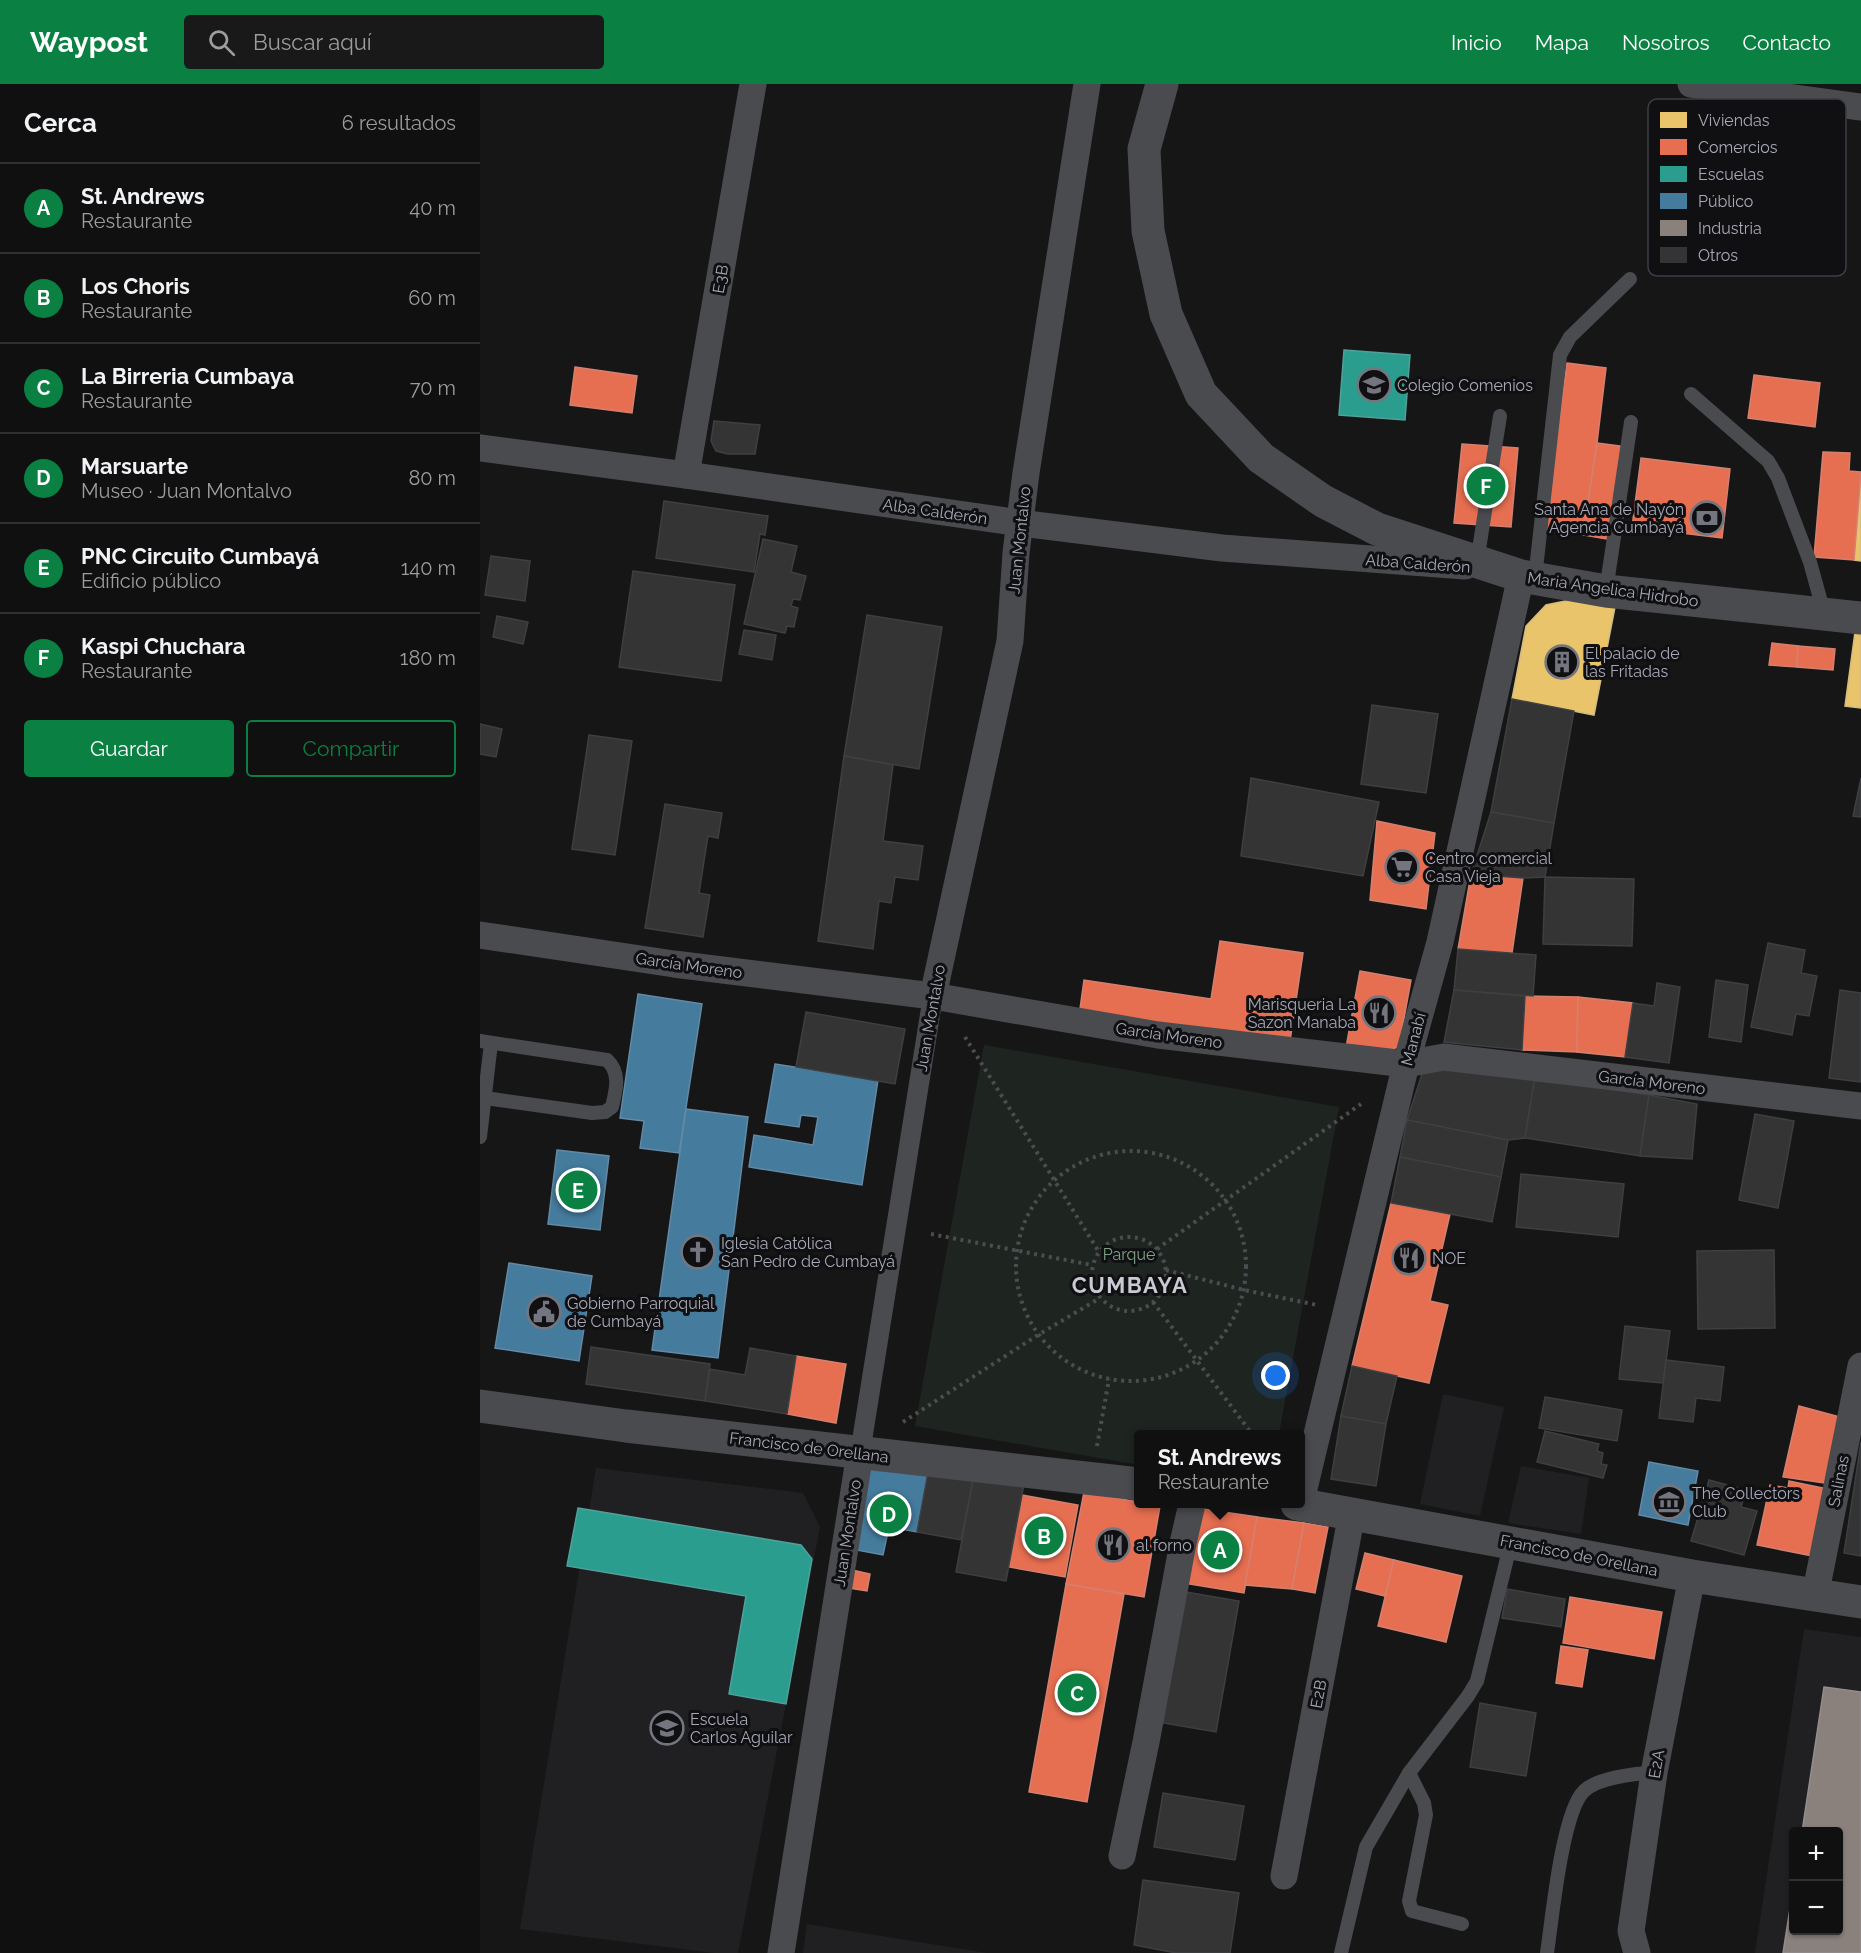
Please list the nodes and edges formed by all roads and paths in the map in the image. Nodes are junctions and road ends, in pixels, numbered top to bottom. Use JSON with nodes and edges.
{"nodes":[{"id":1,"x":753,"y":84,"type":"edge"},
{"id":2,"x":1087,"y":84,"type":"edge"},
{"id":3,"x":1162,"y":84,"type":"edge"},
{"id":4,"x":1691,"y":84,"type":"edge"},
{"id":5,"x":1802,"y":99,"type":"edge"},
{"id":6,"x":1846,"y":105,"type":"edge"},
{"id":7,"x":1861,"y":107,"type":"edge"},
{"id":8,"x":1630,"y":279,"type":"dead end"},
{"id":9,"x":1691,"y":394,"type":"dead end"},
{"id":10,"x":1500,"y":416,"type":"dead end"},
{"id":11,"x":1631,"y":422,"type":"dead end"},
{"id":12,"x":480,"y":448,"type":"edge"},
{"id":13,"x":686,"y":475,"type":"junction"},
{"id":14,"x":1020,"y":523,"type":"junction"},
{"id":15,"x":1508,"y":571,"type":"junction"},
{"id":16,"x":1606,"y":591,"type":"junction"},
{"id":17,"x":1825,"y":615,"type":"junction"},
{"id":18,"x":1861,"y":618,"type":"edge"},
{"id":19,"x":480,"y":935,"type":"edge"},
{"id":20,"x":933,"y":996,"type":"junction"},
{"id":21,"x":964,"y":1037,"type":"dead end"},
{"id":22,"x":485,"y":1042,"type":"edge"},
{"id":23,"x":1406,"y":1064,"type":"junction"},
{"id":24,"x":485,"y":1098,"type":"junction"},
{"id":25,"x":1361,"y":1104,"type":"dead end"},
{"id":26,"x":1861,"y":1106,"type":"edge"},
{"id":27,"x":480,"y":1137,"type":"edge"},
{"id":28,"x":1054,"y":1180,"type":"junction"},
{"id":29,"x":1226,"y":1201,"type":"junction"},
{"id":30,"x":931,"y":1234,"type":"dead end"},
{"id":31,"x":1157,"y":1249,"type":"junction"},
{"id":32,"x":1016,"y":1250,"type":"junction"},
{"id":33,"x":1099,"y":1252,"type":"junction"},
{"id":34,"x":1092,"y":1264,"type":"junction"},
{"id":35,"x":1166,"y":1270,"type":"junction"},
{"id":36,"x":1244,"y":1290,"type":"junction"},
{"id":37,"x":1100,"y":1298,"type":"junction"},
{"id":38,"x":1153,"y":1302,"type":"junction"},
{"id":39,"x":1321,"y":1306,"type":"dead end"},
{"id":40,"x":1038,"y":1335,"type":"junction"},
{"id":41,"x":1198,"y":1360,"type":"junction"},
{"id":42,"x":1861,"y":1366,"type":"edge"},
{"id":43,"x":1108,"y":1379,"type":"junction"},
{"id":44,"x":480,"y":1406,"type":"edge"},
{"id":45,"x":899,"y":1424,"type":"dead end"},
{"id":46,"x":1249,"y":1430,"type":"edge"},
{"id":47,"x":860,"y":1453,"type":"junction"},
{"id":48,"x":1095,"y":1455,"type":"dead end"},
{"id":49,"x":1305,"y":1482,"type":"edge"},
{"id":50,"x":1134,"y":1483,"type":"edge"},
{"id":51,"x":1305,"y":1504,"type":"edge"},
{"id":52,"x":1191,"y":1508,"type":"edge"},
{"id":53,"x":1352,"y":1513,"type":"junction"},
{"id":54,"x":1510,"y":1542,"type":"junction"},
{"id":55,"x":1692,"y":1576,"type":"junction"},
{"id":56,"x":1815,"y":1596,"type":"junction"},
{"id":57,"x":1861,"y":1602,"type":"edge"},
{"id":58,"x":1409,"y":1773,"type":"junction"},
{"id":59,"x":1654,"y":1773,"type":"junction"},
{"id":60,"x":1122,"y":1856,"type":"dead end"},
{"id":61,"x":1284,"y":1876,"type":"dead end"},
{"id":62,"x":1462,"y":1924,"type":"dead end"},
{"id":63,"x":781,"y":1953,"type":"edge"},
{"id":64,"x":1341,"y":1953,"type":"edge"},
{"id":65,"x":1547,"y":1953,"type":"edge"},
{"id":66,"x":1637,"y":1953,"type":"edge"}],
"edges":[{"from":1,"to":13,"type":"street","name":"E3B"},
{"from":2,"to":14,"type":"street","name":"Juan Montalvo"},
{"from":3,"to":15,"type":"street","name":"Maria Angelica Hidrobo"},
{"from":4,"to":5,"type":"street"},
{"from":6,"to":7,"type":"street"},
{"from":8,"to":15,"type":"lane"},
{"from":9,"to":17,"type":"lane"},
{"from":10,"to":15,"type":"lane"},
{"from":11,"to":16,"type":"lane"},
{"from":12,"to":13,"type":"street","name":"Alba Calderón"},
{"from":13,"to":14,"type":"street","name":"Alba Calderón"},
{"from":14,"to":15,"type":"street","name":"Alba Calderón"},
{"from":14,"to":20,"type":"street","name":"Juan Montalvo"},
{"from":15,"to":16,"type":"street","name":"Maria Angelica Hidrobo"},
{"from":15,"to":23,"type":"street","name":"Manabí"},
{"from":16,"to":17,"type":"street","name":"Maria Angelica Hidrobo"},
{"from":17,"to":18,"type":"street","name":"Maria Angelica Hidrobo"},
{"from":19,"to":20,"type":"street","name":"García Moreno"},
{"from":20,"to":23,"type":"street","name":"García Moreno"},
{"from":20,"to":47,"type":"street","name":"Juan Montalvo"},
{"from":21,"to":28,"type":"path"},
{"from":22,"to":24,"type":"lane"},
{"from":22,"to":24,"type":"lane"},
{"from":23,"to":26,"type":"street","name":"García Moreno"},
{"from":23,"to":49,"type":"street","name":"Manabí"},
{"from":24,"to":27,"type":"lane"},
{"from":25,"to":29,"type":"path"},
{"from":28,"to":29,"type":"path"},
{"from":28,"to":32,"type":"path"},
{"from":28,"to":33,"type":"path"},
{"from":29,"to":31,"type":"path"},
{"from":29,"to":36,"type":"path"},
{"from":30,"to":32,"type":"path"},
{"from":31,"to":33,"type":"path"},
{"from":31,"to":35,"type":"path"},
{"from":32,"to":34,"type":"path"},
{"from":32,"to":40,"type":"path"},
{"from":33,"to":34,"type":"path"},
{"from":34,"to":37,"type":"path"},
{"from":35,"to":36,"type":"path"},
{"from":35,"to":38,"type":"path"},
{"from":36,"to":39,"type":"path"},
{"from":36,"to":41,"type":"path"},
{"from":37,"to":38,"type":"path"},
{"from":37,"to":40,"type":"path"},
{"from":38,"to":41,"type":"path"},
{"from":40,"to":43,"type":"path"},
{"from":40,"to":45,"type":"path"},
{"from":41,"to":43,"type":"path"},
{"from":41,"to":46,"type":"path"},
{"from":42,"to":56,"type":"street","name":"Salinas"},
{"from":43,"to":48,"type":"path"},
{"from":44,"to":47,"type":"street","name":"Francisco de Orellana"},
{"from":47,"to":50,"type":"street","name":"Francisco de Orellana"},
{"from":47,"to":63,"type":"street","name":"Juan Montalvo"},
{"from":51,"to":53,"type":"street","name":"Francisco de Orellana"},
{"from":52,"to":60,"type":"street"},
{"from":53,"to":54,"type":"street","name":"Francisco de Orellana"},
{"from":53,"to":61,"type":"street","name":"E2B"},
{"from":54,"to":55,"type":"street","name":"Francisco de Orellana"},
{"from":54,"to":58,"type":"lane"},
{"from":55,"to":56,"type":"street","name":"Francisco de Orellana"},
{"from":55,"to":59,"type":"street","name":"E2A"},
{"from":56,"to":57,"type":"street","name":"Francisco de Orellana"},
{"from":58,"to":62,"type":"lane"},
{"from":58,"to":64,"type":"lane"},
{"from":59,"to":65,"type":"lane"},
{"from":59,"to":66,"type":"street","name":"E2A"}]}
